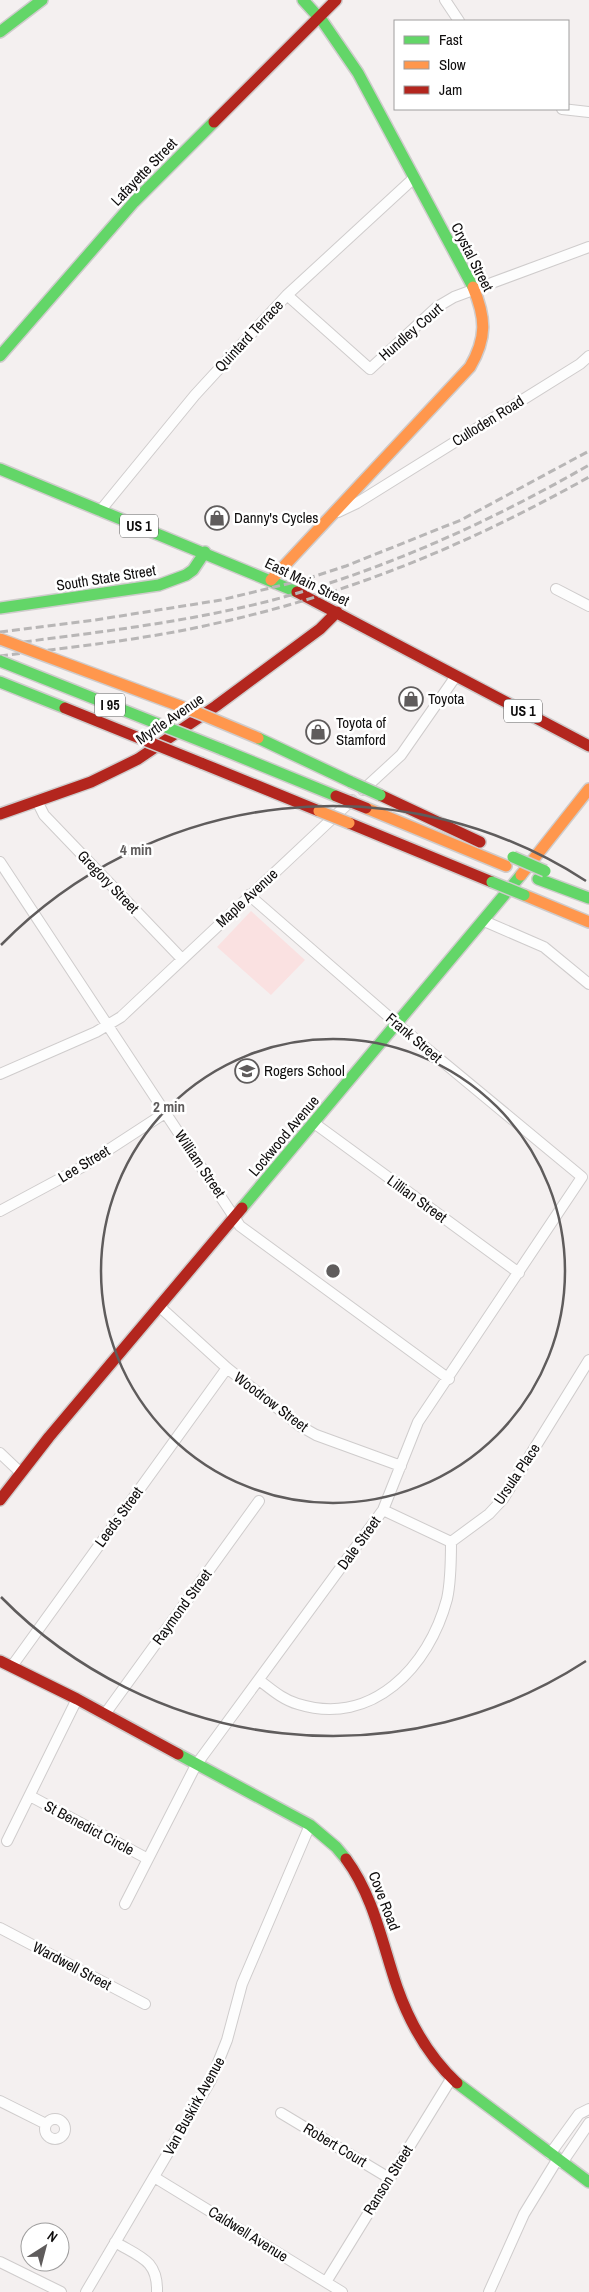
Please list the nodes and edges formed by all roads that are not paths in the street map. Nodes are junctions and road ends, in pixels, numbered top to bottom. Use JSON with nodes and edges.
{"nodes":[{"id":1,"x":42,"y":0,"type":"edge"},
{"id":2,"x":302,"y":0,"type":"edge"},
{"id":3,"x":336,"y":0,"type":"edge"},
{"id":4,"x":445,"y":0,"type":"edge"},
{"id":5,"x":320,"y":18,"type":"junction"},
{"id":6,"x":458,"y":20,"type":"edge"},
{"id":7,"x":0,"y":32,"type":"edge"},
{"id":8,"x":569,"y":110,"type":"edge"},
{"id":9,"x":589,"y":112,"type":"edge"},
{"id":10,"x":414,"y":178,"type":"junction"},
{"id":11,"x":589,"y":247,"type":"edge"},
{"id":12,"x":474,"y":289,"type":"junction"},
{"id":13,"x":287,"y":295,"type":"junction"},
{"id":14,"x":0,"y":356,"type":"edge"},
{"id":15,"x":589,"y":356,"type":"edge"},
{"id":16,"x":0,"y":469,"type":"edge"},
{"id":17,"x":372,"y":471,"type":"junction"},
{"id":18,"x":386,"y":484,"type":"junction"},
{"id":19,"x":100,"y":510,"type":"junction"},
{"id":20,"x":331,"y":515,"type":"junction"},
{"id":21,"x":204,"y":552,"type":"junction"},
{"id":22,"x":271,"y":580,"type":"junction"},
{"id":23,"x":556,"y":589,"type":"dead end"},
{"id":24,"x":589,"y":606,"type":"edge"},
{"id":25,"x":0,"y":608,"type":"edge"},
{"id":26,"x":337,"y":612,"type":"junction"},
{"id":27,"x":0,"y":639,"type":"edge"},
{"id":28,"x":0,"y":661,"type":"edge"},
{"id":29,"x":456,"y":676,"type":"junction"},
{"id":30,"x":0,"y":682,"type":"edge"},
{"id":31,"x":0,"y":687,"type":"edge"},
{"id":32,"x":65,"y":708,"type":"junction"},
{"id":33,"x":589,"y":746,"type":"edge"},
{"id":34,"x":589,"y":789,"type":"edge"},
{"id":35,"x":38,"y":803,"type":"junction"},
{"id":36,"x":0,"y":814,"type":"edge"},
{"id":37,"x":0,"y":862,"type":"edge"},
{"id":38,"x":510,"y":862,"type":"junction"},
{"id":39,"x":541,"y":875,"type":"junction"},
{"id":40,"x":589,"y":892,"type":"edge"},
{"id":41,"x":249,"y":895,"type":"junction"},
{"id":42,"x":589,"y":898,"type":"edge"},
{"id":43,"x":484,"y":920,"type":"junction"},
{"id":44,"x":589,"y":922,"type":"edge"},
{"id":45,"x":182,"y":959,"type":"junction"},
{"id":46,"x":589,"y":984,"type":"edge"},
{"id":47,"x":396,"y":1024,"type":"junction"},
{"id":48,"x":108,"y":1025,"type":"junction"},
{"id":49,"x":0,"y":1074,"type":"edge"},
{"id":50,"x":165,"y":1113,"type":"junction"},
{"id":51,"x":314,"y":1124,"type":"junction"},
{"id":52,"x":582,"y":1177,"type":"joint"},
{"id":53,"x":0,"y":1211,"type":"edge"},
{"id":54,"x":235,"y":1218,"type":"junction"},
{"id":55,"x":520,"y":1273,"type":"junction"},
{"id":56,"x":160,"y":1307,"type":"junction"},
{"id":57,"x":589,"y":1360,"type":"edge"},
{"id":58,"x":227,"y":1368,"type":"junction"},
{"id":59,"x":449,"y":1379,"type":"junction"},
{"id":60,"x":0,"y":1453,"type":"edge"},
{"id":61,"x":401,"y":1466,"type":"junction"},
{"id":62,"x":21,"y":1473,"type":"junction"},
{"id":63,"x":0,"y":1500,"type":"edge"},
{"id":64,"x":259,"y":1501,"type":"dead end"},
{"id":65,"x":383,"y":1510,"type":"junction"},
{"id":66,"x":451,"y":1542,"type":"junction"},
{"id":67,"x":0,"y":1661,"type":"edge"},
{"id":68,"x":12,"y":1666,"type":"junction"},
{"id":69,"x":259,"y":1680,"type":"junction"},
{"id":70,"x":77,"y":1699,"type":"junction"},
{"id":71,"x":105,"y":1714,"type":"junction"},
{"id":72,"x":196,"y":1765,"type":"junction"},
{"id":73,"x":30,"y":1796,"type":"junction"},
{"id":74,"x":310,"y":1825,"type":"junction"},
{"id":75,"x":7,"y":1841,"type":"dead end"},
{"id":76,"x":148,"y":1859,"type":"junction"},
{"id":77,"x":125,"y":1904,"type":"dead end"},
{"id":78,"x":0,"y":1928,"type":"edge"},
{"id":79,"x":145,"y":2004,"type":"dead end"},
{"id":80,"x":451,"y":2079,"type":"junction"},
{"id":81,"x":0,"y":2101,"type":"edge"},
{"id":82,"x":589,"y":2109,"type":"edge"},
{"id":83,"x":281,"y":2112,"type":"dead end"},
{"id":84,"x":589,"y":2123,"type":"edge"},
{"id":85,"x":46,"y":2124,"type":"dead end"},
{"id":86,"x":556,"y":2159,"type":"junction"},
{"id":87,"x":154,"y":2177,"type":"junction"},
{"id":88,"x":389,"y":2178,"type":"junction"},
{"id":89,"x":589,"y":2182,"type":"edge"},
{"id":90,"x":115,"y":2242,"type":"junction"},
{"id":91,"x":0,"y":2262,"type":"edge"},
{"id":92,"x":326,"y":2282,"type":"junction"},
{"id":93,"x":61,"y":2292,"type":"edge"},
{"id":94,"x":86,"y":2292,"type":"edge"},
{"id":95,"x":157,"y":2292,"type":"edge"},
{"id":96,"x":342,"y":2292,"type":"edge"},
{"id":97,"x":489,"y":2292,"type":"edge"}],
"edges":[{"from":1,"to":7,"type":"main road"},
{"from":2,"to":5,"type":"main road","name":"Crystal Street"},
{"from":3,"to":5,"type":"main road","name":"Lafayette Street"},
{"from":4,"to":6,"type":"street"},
{"from":5,"to":10,"type":"main road","name":"Crystal Street"},
{"from":5,"to":14,"type":"main road","name":"Lafayette Street"},
{"from":8,"to":9,"type":"street"},
{"from":10,"to":12,"type":"main road","name":"Crystal Street"},
{"from":10,"to":13,"type":"street","name":"Quintard Terrace"},
{"from":11,"to":12,"type":"street"},
{"from":12,"to":13,"type":"street","name":"Hundley Court"},
{"from":12,"to":17,"type":"main road","name":"Crystal Street"},
{"from":13,"to":19,"type":"street","name":"Quintard Terrace"},
{"from":15,"to":18,"type":"street","name":"Culloden Road"},
{"from":16,"to":19,"type":"main road","name":"East Main Street","number":"US 1"},
{"from":17,"to":18,"type":"street"},
{"from":17,"to":20,"type":"main road","name":"Crystal Street"},
{"from":18,"to":20,"type":"street","name":"Culloden Road"},
{"from":19,"to":21,"type":"main road","name":"East Main Street","number":"US 1"},
{"from":20,"to":22,"type":"main road","name":"Crystal Street"},
{"from":21,"to":22,"type":"main road","name":"East Main Street","number":"US 1"},
{"from":21,"to":25,"type":"main road","name":"South State Street"},
{"from":22,"to":26,"type":"main road","name":"East Main Street","number":"US 1"},
{"from":23,"to":24,"type":"street"},
{"from":26,"to":29,"type":"main road","name":"East Main Street","number":"US 1"},
{"from":26,"to":35,"type":"main road","name":"Myrtle Avenue"},
{"from":27,"to":38,"type":"main road","bridge":true},
{"from":28,"to":38,"type":"main road","number":"I 95","bridge":true},
{"from":29,"to":33,"type":"main road","name":"East Main Street","number":"US 1"},
{"from":29,"to":41,"type":"street","name":"Maple Avenue"},
{"from":30,"to":32,"type":"main road","number":"I 95"},
{"from":31,"to":32,"type":"main road"},
{"from":32,"to":44,"type":"main road","number":"I 95","bridge":true},
{"from":34,"to":43,"type":"main road","name":"Lockwood Avenue"},
{"from":35,"to":36,"type":"main road","name":"Myrtle Avenue"},
{"from":35,"to":45,"type":"street","name":"Gregory Street"},
{"from":37,"to":48,"type":"street","name":"William Street"},
{"from":38,"to":39,"type":"main road","bridge":true},
{"from":39,"to":40,"type":"main road"},
{"from":39,"to":42,"type":"main road"},
{"from":41,"to":45,"type":"street","name":"Maple Avenue"},
{"from":41,"to":47,"type":"street","name":"Frank Street"},
{"from":43,"to":46,"type":"street"},
{"from":43,"to":47,"type":"main road","name":"Lockwood Avenue"},
{"from":45,"to":48,"type":"street","name":"Maple Avenue"},
{"from":47,"to":51,"type":"main road","name":"Lockwood Avenue"},
{"from":47,"to":52,"type":"street","name":"Frank Street"},
{"from":48,"to":49,"type":"street","name":"Maple Avenue"},
{"from":48,"to":50,"type":"street","name":"William Street"},
{"from":50,"to":53,"type":"street","name":"Lee Street"},
{"from":50,"to":54,"type":"street","name":"William Street"},
{"from":51,"to":54,"type":"main road","name":"Lockwood Avenue"},
{"from":51,"to":55,"type":"street","name":"Lillian Street"},
{"from":52,"to":55,"type":"street","name":"Dale Street"},
{"from":54,"to":56,"type":"main road","name":"Lockwood Avenue"},
{"from":54,"to":59,"type":"street","name":"William Street"},
{"from":55,"to":59,"type":"street","name":"Dale Street"},
{"from":56,"to":58,"type":"street","name":"Woodrow Street"},
{"from":56,"to":62,"type":"main road","name":"Lockwood Avenue"},
{"from":57,"to":66,"type":"street","name":"Ursula Place"},
{"from":58,"to":61,"type":"street","name":"Woodrow Street"},
{"from":58,"to":68,"type":"street","name":"Leeds Street"},
{"from":59,"to":61,"type":"street","name":"Dale Street"},
{"from":60,"to":62,"type":"street"},
{"from":61,"to":65,"type":"street","name":"Dale Street"},
{"from":62,"to":63,"type":"main road","name":"Lockwood Avenue"},
{"from":64,"to":71,"type":"street","name":"Raymond Street"},
{"from":65,"to":66,"type":"street"},
{"from":65,"to":69,"type":"street","name":"Dale Street"},
{"from":66,"to":69,"type":"street"},
{"from":67,"to":68,"type":"main road","name":"Cove Road"},
{"from":68,"to":70,"type":"main road","name":"Cove Road"},
{"from":69,"to":72,"type":"street","name":"Dale Street"},
{"from":70,"to":71,"type":"main road","name":"Cove Road"},
{"from":70,"to":73,"type":"street","name":"St Benedict Circle"},
{"from":71,"to":72,"type":"main road","name":"Cove Road"},
{"from":72,"to":74,"type":"main road","name":"Cove Road"},
{"from":72,"to":76,"type":"street","name":"Dale Street"},
{"from":73,"to":75,"type":"street","name":"St Benedict Circle"},
{"from":73,"to":76,"type":"street","name":"St Benedict Circle"},
{"from":74,"to":80,"type":"main road","name":"Cove Road"},
{"from":74,"to":87,"type":"street","name":"Van Buskirk Avenue"},
{"from":76,"to":77,"type":"street","name":"Dale Street"},
{"from":78,"to":79,"type":"street","name":"Wardwell Street"},
{"from":80,"to":86,"type":"main road","name":"Cove Road"},
{"from":80,"to":88,"type":"street","name":"Ranson Street"},
{"from":81,"to":85,"type":"street"},
{"from":82,"to":86,"type":"street"},
{"from":83,"to":88,"type":"street","name":"Robert Court"},
{"from":84,"to":86,"type":"street"},
{"from":86,"to":89,"type":"main road","name":"Cove Road"},
{"from":86,"to":97,"type":"street"},
{"from":87,"to":90,"type":"street","name":"Van Buskirk Avenue"},
{"from":87,"to":92,"type":"street","name":"Caldwell Avenue"},
{"from":88,"to":92,"type":"street","name":"Ranson Street"},
{"from":90,"to":94,"type":"street","name":"Van Buskirk Avenue"},
{"from":90,"to":95,"type":"street"},
{"from":91,"to":93,"type":"street"},
{"from":92,"to":96,"type":"street","name":"Caldwell Avenue"}]}
